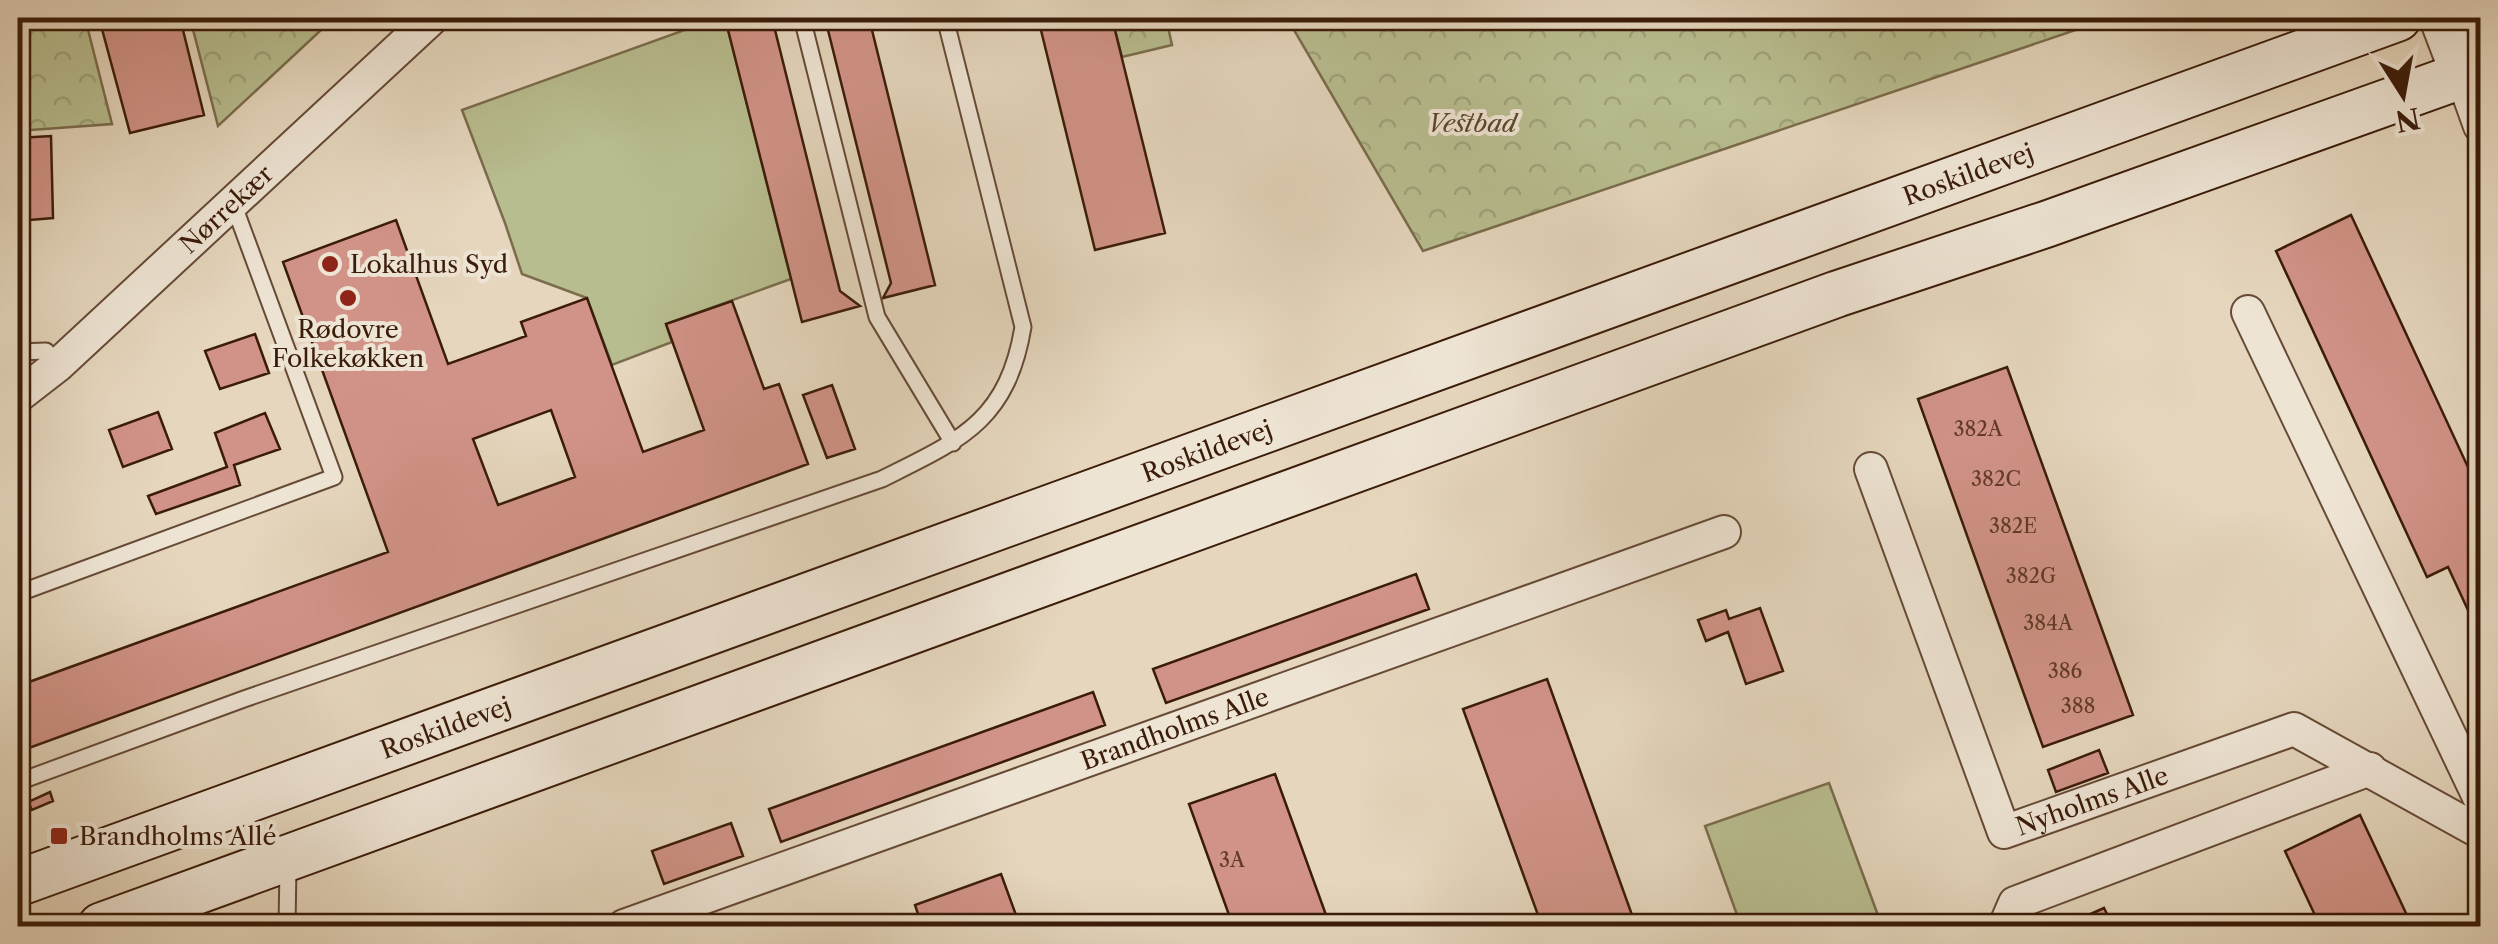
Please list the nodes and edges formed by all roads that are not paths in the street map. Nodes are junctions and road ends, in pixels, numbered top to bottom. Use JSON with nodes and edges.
{"nodes":[{"id":1,"x":432,"y":18,"type":"edge"},
{"id":2,"x":802,"y":18,"type":"edge"},
{"id":3,"x":946,"y":18,"type":"edge"},
{"id":4,"x":2398,"y":18,"type":"edge"},
{"id":5,"x":2440,"y":18,"type":"edge"},
{"id":6,"x":2471,"y":73,"type":"edge"},
{"id":7,"x":2480,"y":126,"type":"edge"},
{"id":8,"x":233,"y":203,"type":"junction"},
{"id":9,"x":2248,"y":312,"type":"dead end"},
{"id":10,"x":18,"y":352,"type":"edge"},
{"id":11,"x":58,"y":365,"type":"junction"},
{"id":12,"x":18,"y":396,"type":"edge"},
{"id":13,"x":953,"y":443,"type":"junction"},
{"id":14,"x":1871,"y":469,"type":"dead end"},
{"id":15,"x":1724,"y":532,"type":"dead end"},
{"id":16,"x":22,"y":592,"type":"dead end"},
{"id":17,"x":2370,"y":769,"type":"junction"},
{"id":18,"x":18,"y":782,"type":"edge"},
{"id":19,"x":2480,"y":799,"type":"edge"},
{"id":20,"x":2480,"y":832,"type":"edge"},
{"id":21,"x":288,"y":858,"type":"junction"},
{"id":22,"x":18,"y":883,"type":"edge"},
{"id":23,"x":101,"y":926,"type":"edge"},
{"id":24,"x":286,"y":926,"type":"edge"},
{"id":25,"x":624,"y":926,"type":"edge"},
{"id":26,"x":2005,"y":926,"type":"edge"}],
"edges":[{"from":1,"to":8,"type":"street","name":"Nørrekær"},
{"from":2,"to":13,"type":"lane"},
{"from":3,"to":13,"type":"lane"},
{"from":4,"to":22,"type":"main road","name":"Roskildevej"},
{"from":5,"to":6,"type":"street"},
{"from":6,"to":7,"type":"street"},
{"from":6,"to":21,"type":"main road"},
{"from":8,"to":11,"type":"street","name":"Nørrekær"},
{"from":8,"to":16,"type":"lane"},
{"from":9,"to":19,"type":"street"},
{"from":10,"to":11,"type":"lane"},
{"from":11,"to":12,"type":"street","name":"Nørrekær"},
{"from":13,"to":18,"type":"lane"},
{"from":14,"to":17,"type":"street","name":"Nyholms Alle"},
{"from":15,"to":25,"type":"street","name":"Brandholms Alle"},
{"from":17,"to":20,"type":"street","name":"Nyholms Alle"},
{"from":17,"to":26,"type":"street"},
{"from":21,"to":23,"type":"main road"},
{"from":21,"to":24,"type":"lane"}]}
